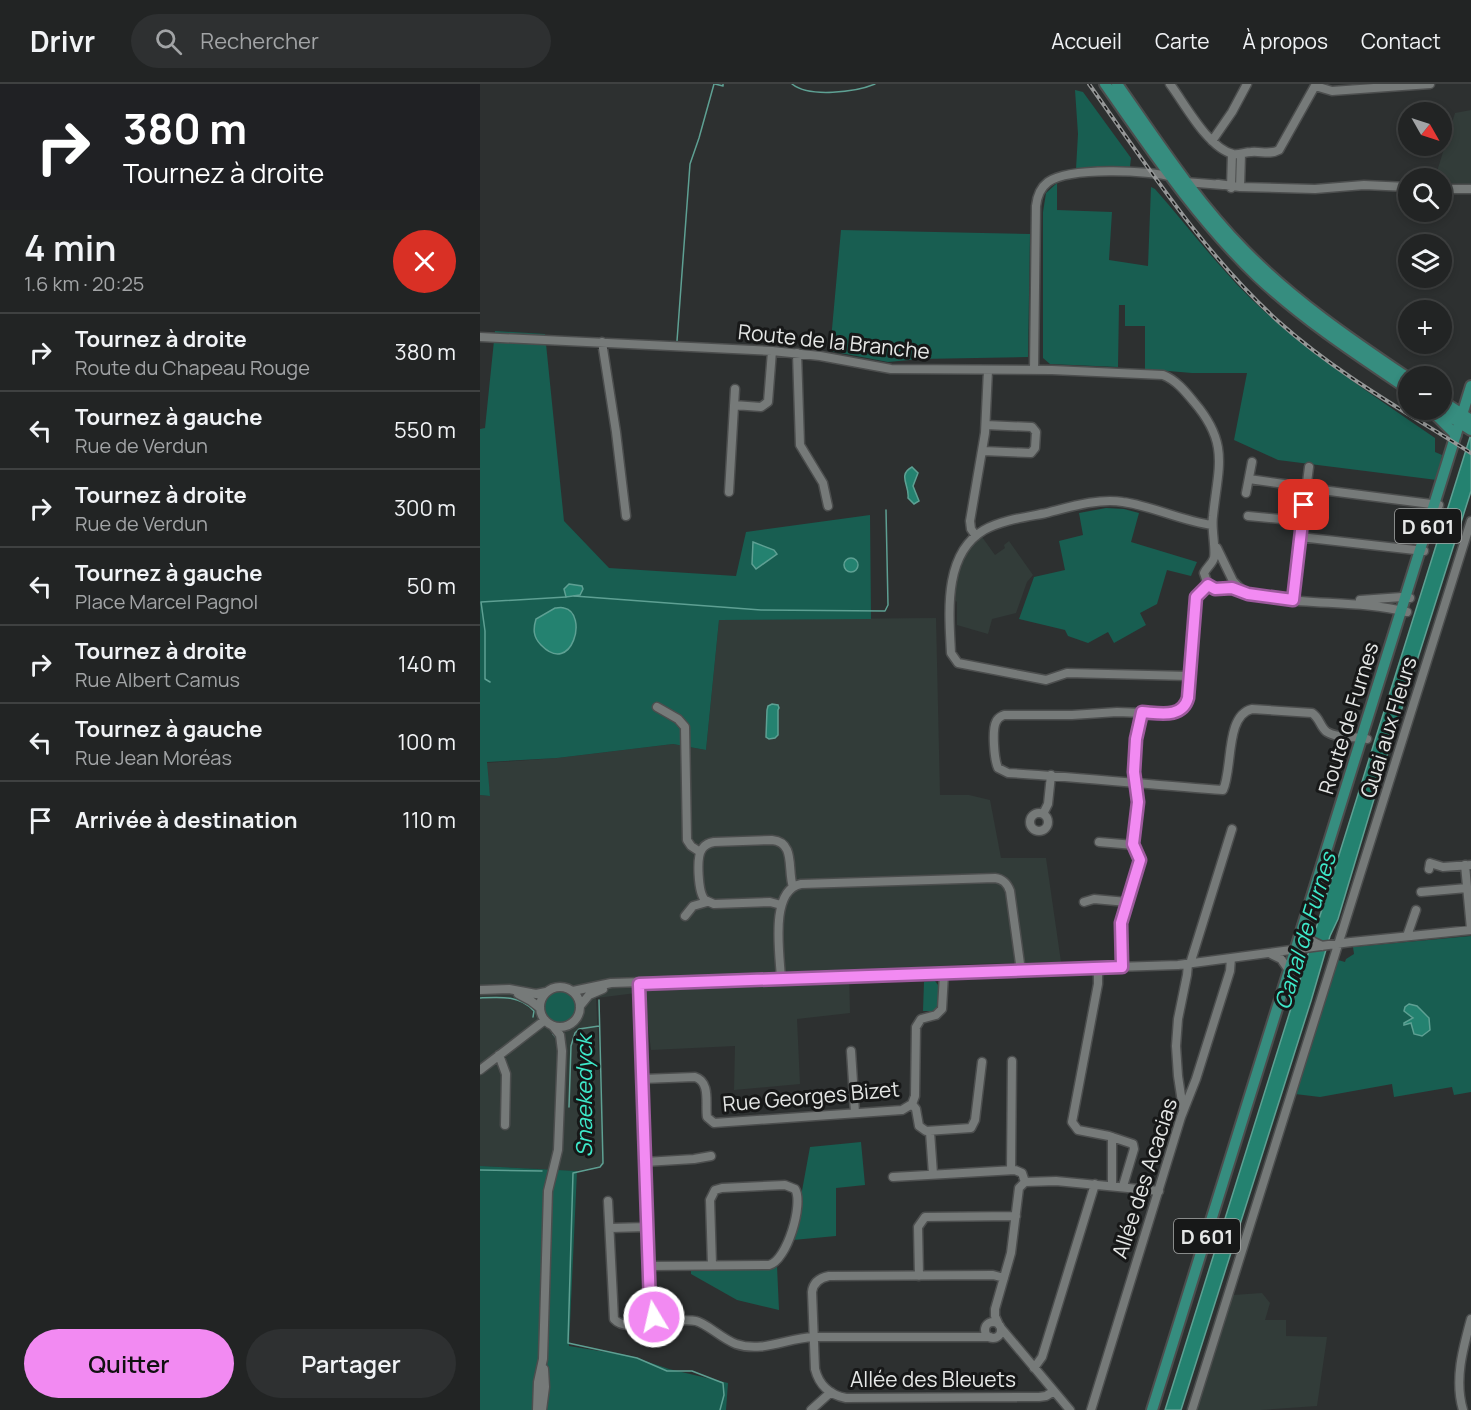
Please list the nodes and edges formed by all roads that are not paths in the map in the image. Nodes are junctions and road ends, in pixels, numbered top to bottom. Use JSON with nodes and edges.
{"nodes":[{"id":1,"x":1105,"y":84,"type":"edge"},
{"id":2,"x":1117,"y":84,"type":"edge"},
{"id":3,"x":1170,"y":84,"type":"edge"},
{"id":4,"x":1430,"y":84,"type":"edge"},
{"id":5,"x":1244,"y":85,"type":"edge"},
{"id":6,"x":1316,"y":85,"type":"edge"},
{"id":7,"x":1385,"y":86,"type":"edge"},
{"id":8,"x":1212,"y":141,"type":"junction"},
{"id":9,"x":1237,"y":154,"type":"junction"},
{"id":10,"x":1180,"y":180,"type":"junction"},
{"id":11,"x":1231,"y":186,"type":"junction"},
{"id":12,"x":1398,"y":187,"type":"edge"},
{"id":13,"x":1452,"y":189,"type":"edge"},
{"id":14,"x":1471,"y":189,"type":"edge"},
{"id":15,"x":480,"y":337,"type":"edge"},
{"id":16,"x":602,"y":342,"type":"junction"},
{"id":17,"x":772,"y":351,"type":"junction"},
{"id":18,"x":797,"y":353,"type":"junction"},
{"id":19,"x":988,"y":370,"type":"junction"},
{"id":20,"x":1034,"y":370,"type":"junction"},
{"id":21,"x":1398,"y":375,"type":"edge"},
{"id":22,"x":1398,"y":379,"type":"edge"},
{"id":23,"x":1471,"y":386,"type":"edge"},
{"id":24,"x":735,"y":389,"type":"dead end"},
{"id":25,"x":734,"y":405,"type":"junction"},
{"id":26,"x":1452,"y":409,"type":"edge"},
{"id":27,"x":1452,"y":414,"type":"edge"},
{"id":28,"x":1441,"y":420,"type":"edge"},
{"id":29,"x":1467,"y":420,"type":"edge"},
{"id":30,"x":986,"y":425,"type":"junction"},
{"id":31,"x":1456,"y":435,"type":"junction"},
{"id":32,"x":983,"y":451,"type":"junction"},
{"id":33,"x":1252,"y":462,"type":"dead end"},
{"id":34,"x":1309,"y":467,"type":"dead end"},
{"id":35,"x":1249,"y":479,"type":"junction"},
{"id":36,"x":1306,"y":488,"type":"junction"},
{"id":37,"x":729,"y":492,"type":"dead end"},
{"id":38,"x":1246,"y":493,"type":"dead end"},
{"id":39,"x":1437,"y":505,"type":"junction"},
{"id":40,"x":828,"y":506,"type":"dead end"},
{"id":41,"x":626,"y":516,"type":"dead end"},
{"id":42,"x":1248,"y":516,"type":"dead end"},
{"id":43,"x":1302,"y":521,"type":"junction"},
{"id":44,"x":1471,"y":521,"type":"edge"},
{"id":45,"x":1212,"y":528,"type":"junction"},
{"id":46,"x":976,"y":536,"type":"junction"},
{"id":47,"x":1300,"y":537,"type":"junction"},
{"id":48,"x":1423,"y":551,"type":"junction"},
{"id":49,"x":1210,"y":565,"type":"junction"},
{"id":50,"x":1228,"y":570,"type":"junction"},
{"id":51,"x":1208,"y":585,"type":"junction"},
{"id":52,"x":1221,"y":588,"type":"junction"},
{"id":53,"x":1254,"y":595,"type":"junction"},
{"id":54,"x":1408,"y":598,"type":"junction"},
{"id":55,"x":1293,"y":600,"type":"junction"},
{"id":56,"x":1329,"y":603,"type":"junction"},
{"id":57,"x":1404,"y":612,"type":"junction"},
{"id":58,"x":1189,"y":676,"type":"junction"},
{"id":59,"x":657,"y":707,"type":"dead end"},
{"id":60,"x":1138,"y":712,"type":"junction"},
{"id":61,"x":1365,"y":739,"type":"junction"},
{"id":62,"x":1051,"y":776,"type":"junction"},
{"id":63,"x":1135,"y":784,"type":"junction"},
{"id":64,"x":1042,"y":814,"type":"dead end"},
{"id":65,"x":1232,"y":829,"type":"dead end"},
{"id":66,"x":1099,"y":842,"type":"dead end"},
{"id":67,"x":1134,"y":845,"type":"junction"},
{"id":68,"x":700,"y":852,"type":"junction"},
{"id":69,"x":1468,"y":865,"type":"edge"},
{"id":70,"x":1430,"y":866,"type":"dead end"},
{"id":71,"x":793,"y":887,"type":"junction"},
{"id":72,"x":1467,"y":888,"type":"junction"},
{"id":73,"x":1421,"y":892,"type":"dead end"},
{"id":74,"x":707,"y":902,"type":"junction"},
{"id":75,"x":1084,"y":902,"type":"dead end"},
{"id":76,"x":1127,"y":902,"type":"junction"},
{"id":77,"x":781,"y":905,"type":"junction"},
{"id":78,"x":1416,"y":910,"type":"dead end"},
{"id":79,"x":685,"y":916,"type":"dead end"},
{"id":80,"x":1471,"y":930,"type":"edge"},
{"id":81,"x":1407,"y":936,"type":"junction"},
{"id":82,"x":1337,"y":943,"type":"junction"},
{"id":83,"x":1304,"y":944,"type":"junction"},
{"id":84,"x":1268,"y":953,"type":"junction"},
{"id":85,"x":1231,"y":958,"type":"junction"},
{"id":86,"x":1192,"y":964,"type":"junction"},
{"id":87,"x":1122,"y":967,"type":"junction"},
{"id":88,"x":1098,"y":968,"type":"junction"},
{"id":89,"x":1288,"y":969,"type":"junction"},
{"id":90,"x":1021,"y":971,"type":"junction"},
{"id":91,"x":944,"y":974,"type":"junction"},
{"id":92,"x":781,"y":979,"type":"junction"},
{"id":93,"x":639,"y":984,"type":"junction"},
{"id":94,"x":500,"y":989,"type":"junction"},
{"id":95,"x":480,"y":990,"type":"edge"},
{"id":96,"x":573,"y":991,"type":"junction"},
{"id":97,"x":546,"y":992,"type":"junction"},
{"id":98,"x":580,"y":1006,"type":"junction"},
{"id":99,"x":540,"y":1008,"type":"junction"},
{"id":100,"x":545,"y":1020,"type":"junction"},
{"id":101,"x":573,"y":1022,"type":"junction"},
{"id":102,"x":553,"y":1026,"type":"junction"},
{"id":103,"x":562,"y":1051,"type":"junction"},
{"id":104,"x":851,"y":1051,"type":"dead end"},
{"id":105,"x":499,"y":1055,"type":"junction"},
{"id":106,"x":1012,"y":1061,"type":"dead end"},
{"id":107,"x":982,"y":1062,"type":"dead end"},
{"id":108,"x":1262,"y":1062,"type":"junction"},
{"id":109,"x":480,"y":1070,"type":"edge"},
{"id":110,"x":642,"y":1079,"type":"junction"},
{"id":111,"x":1180,"y":1089,"type":"junction"},
{"id":112,"x":1191,"y":1092,"type":"junction"},
{"id":113,"x":912,"y":1104,"type":"junction"},
{"id":114,"x":855,"y":1113,"type":"junction"},
{"id":115,"x":1181,"y":1117,"type":"junction"},
{"id":116,"x":505,"y":1125,"type":"dead end"},
{"id":117,"x":930,"y":1132,"type":"junction"},
{"id":118,"x":1112,"y":1137,"type":"junction"},
{"id":119,"x":711,"y":1156,"type":"dead end"},
{"id":120,"x":645,"y":1162,"type":"junction"},
{"id":121,"x":1011,"y":1170,"type":"junction"},
{"id":122,"x":933,"y":1174,"type":"junction"},
{"id":123,"x":892,"y":1177,"type":"dead end"},
{"id":124,"x":1025,"y":1182,"type":"junction"},
{"id":125,"x":1095,"y":1184,"type":"junction"},
{"id":126,"x":1112,"y":1185,"type":"junction"},
{"id":127,"x":1124,"y":1186,"type":"junction"},
{"id":128,"x":1159,"y":1191,"type":"junction"},
{"id":129,"x":608,"y":1201,"type":"dead end"},
{"id":130,"x":1016,"y":1216,"type":"junction"},
{"id":131,"x":647,"y":1227,"type":"junction"},
{"id":132,"x":610,"y":1228,"type":"junction"},
{"id":133,"x":712,"y":1265,"type":"junction"},
{"id":134,"x":649,"y":1266,"type":"junction"},
{"id":135,"x":919,"y":1276,"type":"junction"},
{"id":136,"x":1004,"y":1278,"type":"junction"},
{"id":137,"x":997,"y":1299,"type":"junction"},
{"id":138,"x":654,"y":1317,"type":"junction"},
{"id":139,"x":1471,"y":1319,"type":"edge"},
{"id":140,"x":1000,"y":1327,"type":"junction"},
{"id":141,"x":989,"y":1333,"type":"junction"},
{"id":142,"x":813,"y":1337,"type":"junction"},
{"id":143,"x":1021,"y":1353,"type":"junction"},
{"id":144,"x":543,"y":1359,"type":"junction"},
{"id":145,"x":1034,"y":1368,"type":"junction"},
{"id":146,"x":1054,"y":1391,"type":"junction"},
{"id":147,"x":831,"y":1392,"type":"junction"},
{"id":148,"x":537,"y":1410,"type":"edge"},
{"id":149,"x":542,"y":1410,"type":"edge"},
{"id":150,"x":811,"y":1410,"type":"edge"},
{"id":151,"x":1070,"y":1410,"type":"edge"},
{"id":152,"x":1091,"y":1410,"type":"edge"},
{"id":153,"x":1152,"y":1410,"type":"edge"},
{"id":154,"x":1192,"y":1410,"type":"edge"},
{"id":155,"x":1463,"y":1410,"type":"edge"}],
"edges":[{"from":1,"to":10,"type":"main road"},
{"from":2,"to":10,"type":"main road"},
{"from":3,"to":8,"type":"street"},
{"from":4,"to":7,"type":"street"},
{"from":5,"to":8,"type":"street"},
{"from":6,"to":7,"type":"street"},
{"from":6,"to":9,"type":"street"},
{"from":8,"to":9,"type":"street"},
{"from":9,"to":11,"type":"street"},
{"from":10,"to":11,"type":"street"},
{"from":10,"to":11,"type":"street"},
{"from":10,"to":20,"type":"street"},
{"from":10,"to":21,"type":"main road"},
{"from":10,"to":22,"type":"main road"},
{"from":11,"to":12,"type":"street"},
{"from":13,"to":14,"type":"street"},
{"from":15,"to":16,"type":"street","name":"Route de la Branche"},
{"from":16,"to":17,"type":"street","name":"Route de la Branche"},
{"from":16,"to":41,"type":"street"},
{"from":17,"to":18,"type":"street","name":"Route de la Branche"},
{"from":17,"to":25,"type":"street"},
{"from":18,"to":19,"type":"street","name":"Route de la Branche"},
{"from":18,"to":40,"type":"street"},
{"from":19,"to":20,"type":"street","name":"Route de la Branche"},
{"from":19,"to":30,"type":"street"},
{"from":20,"to":45,"type":"street","name":"Route de la Branche"},
{"from":23,"to":29,"type":"main road","name":"Route de Furnes","number":"D 601"},
{"from":24,"to":25,"type":"street"},
{"from":25,"to":37,"type":"street"},
{"from":26,"to":29,"type":"main road"},
{"from":27,"to":29,"type":"main road"},
{"from":28,"to":31,"type":"main road"},
{"from":29,"to":31,"type":"main road","name":"Route de Furnes","number":"D 601"},
{"from":29,"to":39,"type":"main road","name":"Route de Furnes","number":"D 601"},
{"from":30,"to":32,"type":"street"},
{"from":30,"to":32,"type":"street"},
{"from":31,"to":39,"type":"main road","name":"Route de Furnes","number":"D 601"},
{"from":32,"to":46,"type":"street"},
{"from":33,"to":35,"type":"street"},
{"from":34,"to":36,"type":"street"},
{"from":35,"to":36,"type":"street"},
{"from":35,"to":38,"type":"street"},
{"from":36,"to":39,"type":"street"},
{"from":36,"to":43,"type":"street"},
{"from":39,"to":48,"type":"main road","name":"Route de Furnes","number":"D 601"},
{"from":42,"to":43,"type":"street"},
{"from":43,"to":47,"type":"street"},
{"from":44,"to":82,"type":"street","name":"Quai aux Fleurs"},
{"from":45,"to":46,"type":"street"},
{"from":45,"to":49,"type":"street"},
{"from":45,"to":50,"type":"street"},
{"from":46,"to":58,"type":"street"},
{"from":47,"to":48,"type":"street"},
{"from":47,"to":55,"type":"street"},
{"from":48,"to":54,"type":"main road","name":"Route de Furnes","number":"D 601"},
{"from":49,"to":50,"type":"street"},
{"from":49,"to":51,"type":"street"},
{"from":50,"to":52,"type":"street"},
{"from":50,"to":53,"type":"street"},
{"from":51,"to":52,"type":"street"},
{"from":51,"to":58,"type":"street"},
{"from":52,"to":53,"type":"street"},
{"from":53,"to":55,"type":"street"},
{"from":54,"to":56,"type":"street"},
{"from":54,"to":57,"type":"main road","name":"Route de Furnes","number":"D 601"},
{"from":55,"to":56,"type":"street"},
{"from":56,"to":57,"type":"street"},
{"from":57,"to":61,"type":"main road","name":"Route de Furnes","number":"D 601"},
{"from":58,"to":60,"type":"street"},
{"from":59,"to":68,"type":"street"},
{"from":60,"to":62,"type":"street"},
{"from":60,"to":63,"type":"street"},
{"from":61,"to":63,"type":"street"},
{"from":61,"to":83,"type":"main road","name":"Route de Furnes","number":"D 601"},
{"from":61,"to":83,"type":"main road","name":"Route de Furnes","number":"D 601"},
{"from":62,"to":63,"type":"street"},
{"from":62,"to":64,"type":"street"},
{"from":63,"to":67,"type":"street"},
{"from":65,"to":86,"type":"street"},
{"from":66,"to":67,"type":"street"},
{"from":67,"to":76,"type":"street"},
{"from":68,"to":71,"type":"street"},
{"from":68,"to":74,"type":"street"},
{"from":69,"to":70,"type":"street"},
{"from":69,"to":72,"type":"street"},
{"from":71,"to":77,"type":"street"},
{"from":71,"to":90,"type":"street"},
{"from":72,"to":73,"type":"street"},
{"from":72,"to":80,"type":"street"},
{"from":74,"to":77,"type":"street"},
{"from":74,"to":79,"type":"street"},
{"from":75,"to":76,"type":"street"},
{"from":76,"to":87,"type":"street"},
{"from":77,"to":92,"type":"street"},
{"from":78,"to":81,"type":"street"},
{"from":80,"to":81,"type":"street"},
{"from":81,"to":82,"type":"street"},
{"from":82,"to":83,"type":"street"},
{"from":82,"to":154,"type":"street","name":"Quai aux Fleurs"},
{"from":83,"to":84,"type":"street"},
{"from":83,"to":89,"type":"main road","name":"Route de Furnes","number":"D 601"},
{"from":83,"to":108,"type":"main road","name":"Route de Furnes","number":"D 601"},
{"from":84,"to":85,"type":"street"},
{"from":84,"to":89,"type":"street"},
{"from":85,"to":86,"type":"street"},
{"from":85,"to":112,"type":"street","name":"Allée des Acacias"},
{"from":86,"to":87,"type":"street"},
{"from":86,"to":111,"type":"street"},
{"from":87,"to":88,"type":"street"},
{"from":88,"to":90,"type":"street"},
{"from":88,"to":118,"type":"street"},
{"from":89,"to":108,"type":"main road","name":"Route de Furnes","number":"D 601"},
{"from":90,"to":91,"type":"street"},
{"from":91,"to":92,"type":"street"},
{"from":91,"to":113,"type":"street"},
{"from":92,"to":93,"type":"street"},
{"from":93,"to":96,"type":"street"},
{"from":93,"to":98,"type":"street"},
{"from":93,"to":110,"type":"street"},
{"from":94,"to":95,"type":"street"},
{"from":94,"to":97,"type":"street"},
{"from":94,"to":99,"type":"street"},
{"from":96,"to":97,"type":"street"},
{"from":96,"to":98,"type":"street"},
{"from":97,"to":99,"type":"street"},
{"from":98,"to":101,"type":"street"},
{"from":99,"to":100,"type":"street"},
{"from":100,"to":102,"type":"street"},
{"from":100,"to":105,"type":"street"},
{"from":101,"to":102,"type":"street"},
{"from":101,"to":103,"type":"street"},
{"from":102,"to":103,"type":"street"},
{"from":103,"to":144,"type":"street"},
{"from":104,"to":114,"type":"street"},
{"from":105,"to":109,"type":"street"},
{"from":105,"to":116,"type":"street"},
{"from":106,"to":121,"type":"street"},
{"from":107,"to":117,"type":"street"},
{"from":108,"to":153,"type":"main road","name":"Route de Furnes","number":"D 601"},
{"from":110,"to":114,"type":"street","name":"Rue Georges Bizet"},
{"from":110,"to":120,"type":"street"},
{"from":111,"to":112,"type":"street"},
{"from":111,"to":115,"type":"street"},
{"from":112,"to":115,"type":"street","name":"Allée des Acacias"},
{"from":113,"to":114,"type":"street","name":"Rue Georges Bizet"},
{"from":113,"to":117,"type":"street"},
{"from":115,"to":128,"type":"street","name":"Allée des Acacias"},
{"from":117,"to":122,"type":"street"},
{"from":118,"to":126,"type":"street"},
{"from":118,"to":127,"type":"street"},
{"from":119,"to":120,"type":"street"},
{"from":120,"to":131,"type":"street"},
{"from":121,"to":122,"type":"street"},
{"from":121,"to":124,"type":"street"},
{"from":122,"to":123,"type":"street"},
{"from":124,"to":125,"type":"street"},
{"from":124,"to":130,"type":"street"},
{"from":125,"to":126,"type":"street"},
{"from":125,"to":145,"type":"street"},
{"from":126,"to":127,"type":"street"},
{"from":127,"to":128,"type":"street"},
{"from":128,"to":152,"type":"street","name":"Allée des Acacias"},
{"from":129,"to":132,"type":"street"},
{"from":130,"to":135,"type":"street"},
{"from":130,"to":136,"type":"street"},
{"from":131,"to":132,"type":"street"},
{"from":131,"to":134,"type":"street"},
{"from":132,"to":138,"type":"street"},
{"from":133,"to":133,"type":"street"},
{"from":133,"to":134,"type":"street"},
{"from":134,"to":138,"type":"street"},
{"from":135,"to":136,"type":"street","name":"Allée des Bleuets"},
{"from":135,"to":142,"type":"street","name":"Allée des Bleuets"},
{"from":136,"to":137,"type":"street"},
{"from":137,"to":140,"type":"street"},
{"from":137,"to":141,"type":"street"},
{"from":138,"to":142,"type":"street"},
{"from":139,"to":155,"type":"street"},
{"from":140,"to":141,"type":"street"},
{"from":140,"to":141,"type":"street"},
{"from":140,"to":143,"type":"street"},
{"from":141,"to":142,"type":"street"},
{"from":141,"to":143,"type":"street"},
{"from":142,"to":147,"type":"street","name":"Allée des Bleuets"},
{"from":143,"to":145,"type":"street"},
{"from":144,"to":148,"type":"street"},
{"from":144,"to":149,"type":"street"},
{"from":145,"to":146,"type":"street"},
{"from":146,"to":147,"type":"street","name":"Allée des Bleuets"},
{"from":146,"to":151,"type":"street"},
{"from":147,"to":150,"type":"street"}]}
